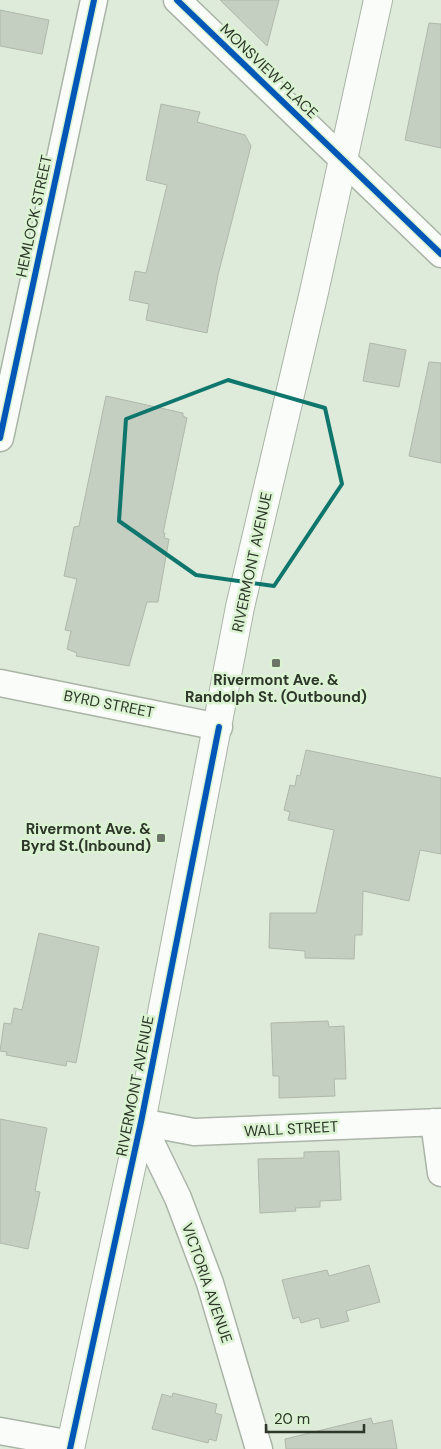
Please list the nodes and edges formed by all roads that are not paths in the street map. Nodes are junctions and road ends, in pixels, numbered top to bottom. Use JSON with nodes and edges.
{"nodes":[{"id":1,"x":94,"y":0,"type":"edge"},
{"id":2,"x":177,"y":0,"type":"edge"},
{"id":3,"x":378,"y":0,"type":"edge"},
{"id":4,"x":342,"y":161,"type":"junction"},
{"id":5,"x":441,"y":254,"type":"edge"},
{"id":6,"x":0,"y":438,"type":"edge"},
{"id":7,"x":0,"y":683,"type":"edge"},
{"id":8,"x":219,"y":726,"type":"junction"},
{"id":9,"x":141,"y":1122,"type":"junction"},
{"id":10,"x":437,"y":1122,"type":"edge"},
{"id":11,"x":441,"y":1173,"type":"edge"},
{"id":12,"x":0,"y":1431,"type":"edge"},
{"id":13,"x":70,"y":1446,"type":"edge"},
{"id":14,"x":259,"y":1449,"type":"edge"}],
"edges":[{"from":1,"to":6,"type":"street","name":"HEMLOCK STREET"},
{"from":2,"to":4,"type":"street","name":"MONSVIEW PLACE"},
{"from":3,"to":4,"type":"main road","name":"RIVERMONT AVENUE"},
{"from":4,"to":5,"type":"street","name":"MONSVIEW PLACE"},
{"from":4,"to":8,"type":"main road","name":"RIVERMONT AVENUE"},
{"from":7,"to":8,"type":"street","name":"BYRD STREET"},
{"from":8,"to":9,"type":"main road","name":"RIVERMONT AVENUE"},
{"from":9,"to":10,"type":"street","name":"WALL STREET"},
{"from":9,"to":13,"type":"main road","name":"RIVERMONT AVENUE"},
{"from":9,"to":14,"type":"street","name":"VICTORIA AVENUE"},
{"from":10,"to":11,"type":"street"},
{"from":12,"to":13,"type":"street"}]}
